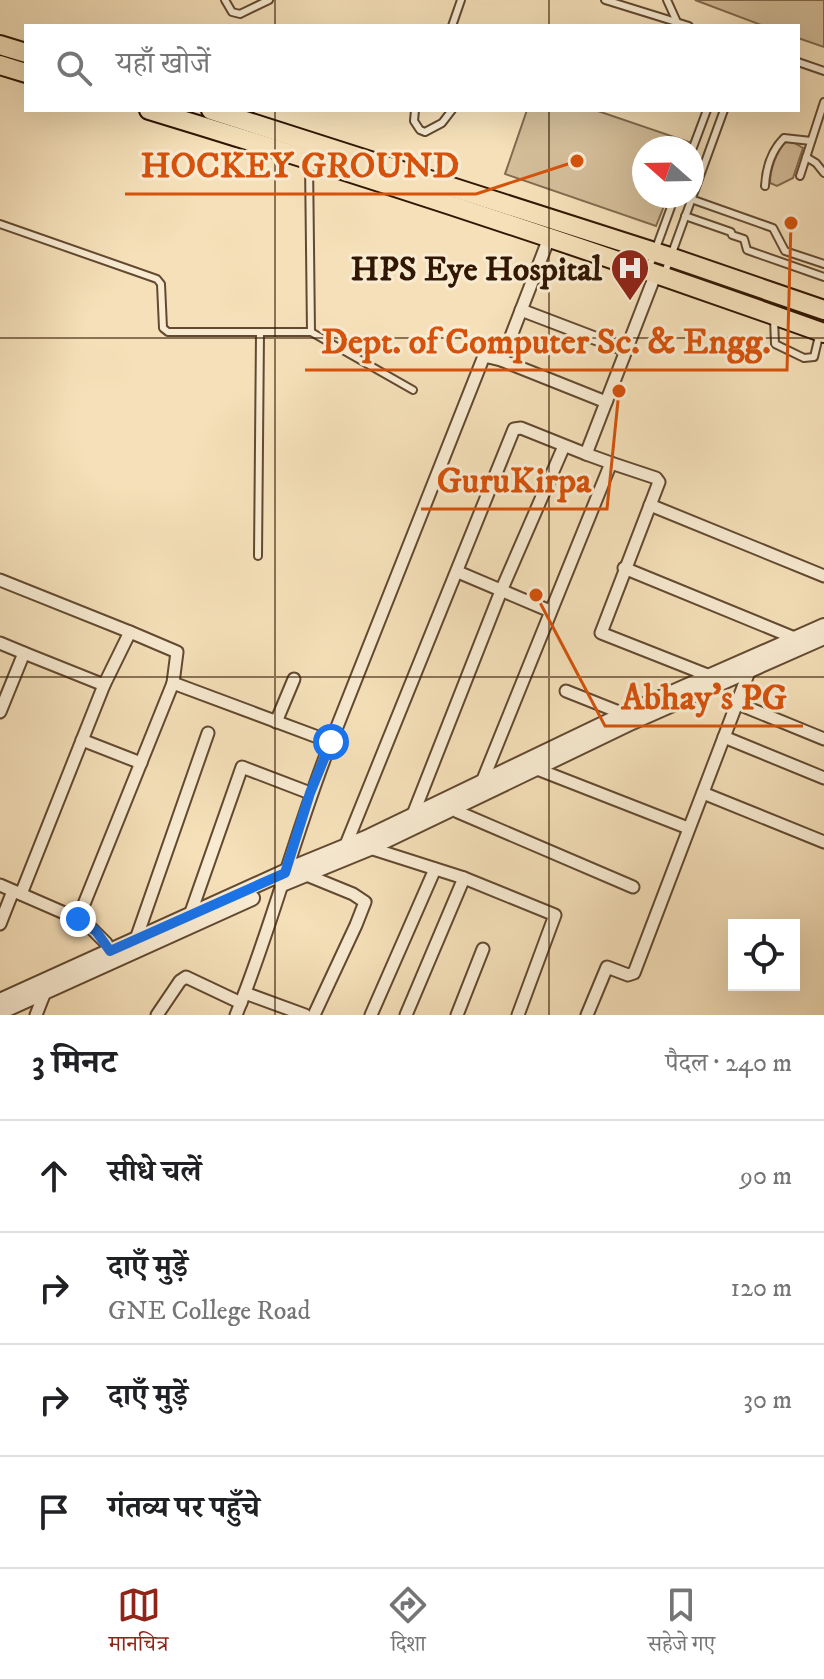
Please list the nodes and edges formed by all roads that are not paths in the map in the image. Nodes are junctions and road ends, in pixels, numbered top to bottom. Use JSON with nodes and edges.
{"nodes":[{"id":1,"x":225,"y":0,"type":"edge"},
{"id":2,"x":269,"y":0,"type":"edge"},
{"id":3,"x":461,"y":0,"type":"edge"},
{"id":4,"x":605,"y":0,"type":"edge"},
{"id":5,"x":667,"y":0,"type":"edge"},
{"id":6,"x":678,"y":23,"type":"junction"},
{"id":7,"x":453,"y":24,"type":"edge"},
{"id":8,"x":682,"y":24,"type":"edge"},
{"id":9,"x":0,"y":45,"type":"edge"},
{"id":10,"x":24,"y":52,"type":"edge"},
{"id":11,"x":800,"y":63,"type":"edge"},
{"id":12,"x":0,"y":65,"type":"edge"},
{"id":13,"x":824,"y":71,"type":"edge"},
{"id":14,"x":24,"y":72,"type":"edge"},
{"id":15,"x":824,"y":102,"type":"edge"},
{"id":16,"x":156,"y":112,"type":"edge"},
{"id":17,"x":217,"y":112,"type":"edge"},
{"id":18,"x":415,"y":112,"type":"edge"},
{"id":19,"x":450,"y":112,"type":"edge"},
{"id":20,"x":706,"y":112,"type":"edge"},
{"id":21,"x":723,"y":112,"type":"edge"},
{"id":22,"x":697,"y":136,"type":"edge"},
{"id":23,"x":811,"y":141,"type":"junction"},
{"id":24,"x":806,"y":157,"type":"junction"},
{"id":25,"x":309,"y":158,"type":"junction"},
{"id":26,"x":704,"y":164,"type":"edge"},
{"id":27,"x":824,"y":173,"type":"edge"},
{"id":28,"x":800,"y":176,"type":"dead end"},
{"id":29,"x":765,"y":186,"type":"dead end"},
{"id":30,"x":704,"y":204,"type":"edge"},
{"id":31,"x":672,"y":208,"type":"edge"},
{"id":32,"x":688,"y":208,"type":"edge"},
{"id":33,"x":685,"y":216,"type":"junction"},
{"id":34,"x":0,"y":224,"type":"edge"},
{"id":35,"x":549,"y":238,"type":"junction"},
{"id":36,"x":662,"y":254,"type":"junction"},
{"id":37,"x":824,"y":264,"type":"edge"},
{"id":38,"x":656,"y":273,"type":"junction"},
{"id":39,"x":824,"y":277,"type":"edge"},
{"id":40,"x":521,"y":310,"type":"junction"},
{"id":41,"x":824,"y":310,"type":"edge"},
{"id":42,"x":774,"y":315,"type":"junction"},
{"id":43,"x":311,"y":332,"type":"junction"},
{"id":44,"x":822,"y":332,"type":"edge"},
{"id":45,"x":260,"y":333,"type":"junction"},
{"id":46,"x":626,"y":350,"type":"junction"},
{"id":47,"x":501,"y":360,"type":"junction"},
{"id":48,"x":413,"y":390,"type":"dead end"},
{"id":49,"x":606,"y":402,"type":"junction"},
{"id":50,"x":564,"y":446,"type":"junction"},
{"id":51,"x":586,"y":454,"type":"junction"},
{"id":52,"x":611,"y":463,"type":"junction"},
{"id":53,"x":650,"y":505,"type":"junction"},
{"id":54,"x":258,"y":556,"type":"dead end"},
{"id":55,"x":624,"y":568,"type":"junction"},
{"id":56,"x":458,"y":572,"type":"junction"},
{"id":57,"x":824,"y":576,"type":"edge"},
{"id":58,"x":0,"y":580,"type":"edge"},
{"id":59,"x":501,"y":591,"type":"junction"},
{"id":60,"x":550,"y":611,"type":"junction"},
{"id":61,"x":824,"y":626,"type":"edge"},
{"id":62,"x":130,"y":632,"type":"junction"},
{"id":63,"x":824,"y":637,"type":"edge"},
{"id":64,"x":797,"y":639,"type":"junction"},
{"id":65,"x":0,"y":643,"type":"edge"},
{"id":66,"x":24,"y":653,"type":"junction"},
{"id":67,"x":750,"y":669,"type":"junction"},
{"id":68,"x":710,"y":676,"type":"junction"},
{"id":69,"x":294,"y":679,"type":"dead end"},
{"id":70,"x":173,"y":683,"type":"junction"},
{"id":71,"x":104,"y":685,"type":"junction"},
{"id":72,"x":566,"y":691,"type":"dead end"},
{"id":73,"x":736,"y":703,"type":"junction"},
{"id":74,"x":0,"y":712,"type":"edge"},
{"id":75,"x":624,"y":714,"type":"junction"},
{"id":76,"x":276,"y":722,"type":"junction"},
{"id":77,"x":208,"y":733,"type":"dead end"},
{"id":78,"x":724,"y":737,"type":"junction"},
{"id":79,"x":824,"y":739,"type":"edge"},
{"id":80,"x":82,"y":740,"type":"junction"},
{"id":81,"x":331,"y":742,"type":"junction"},
{"id":82,"x":141,"y":763,"type":"junction"},
{"id":83,"x":537,"y":769,"type":"junction"},
{"id":84,"x":824,"y":778,"type":"edge"},
{"id":85,"x":482,"y":782,"type":"junction"},
{"id":86,"x":310,"y":793,"type":"junction"},
{"id":87,"x":703,"y":793,"type":"junction"},
{"id":88,"x":450,"y":804,"type":"junction"},
{"id":89,"x":412,"y":817,"type":"junction"},
{"id":90,"x":688,"y":828,"type":"junction"},
{"id":91,"x":824,"y":842,"type":"edge"},
{"id":92,"x":370,"y":848,"type":"junction"},
{"id":93,"x":347,"y":852,"type":"junction"},
{"id":94,"x":435,"y":869,"type":"junction"},
{"id":95,"x":304,"y":874,"type":"junction"},
{"id":96,"x":285,"y":878,"type":"junction"},
{"id":97,"x":464,"y":878,"type":"junction"},
{"id":98,"x":0,"y":885,"type":"edge"},
{"id":99,"x":633,"y":887,"type":"dead end"},
{"id":100,"x":17,"y":893,"type":"junction"},
{"id":101,"x":190,"y":915,"type":"junction"},
{"id":102,"x":78,"y":919,"type":"junction"},
{"id":103,"x":0,"y":924,"type":"edge"},
{"id":104,"x":136,"y":939,"type":"junction"},
{"id":105,"x":483,"y":949,"type":"dead end"},
{"id":106,"x":113,"y":955,"type":"junction"},
{"id":107,"x":45,"y":992,"type":"junction"},
{"id":108,"x":25,"y":996,"type":"junction"},
{"id":109,"x":243,"y":998,"type":"junction"},
{"id":110,"x":0,"y":1001,"type":"edge"},
{"id":111,"x":0,"y":1012,"type":"edge"},
{"id":112,"x":36,"y":1015,"type":"edge"},
{"id":113,"x":157,"y":1015,"type":"edge"},
{"id":114,"x":236,"y":1015,"type":"edge"},
{"id":115,"x":305,"y":1015,"type":"edge"},
{"id":116,"x":314,"y":1015,"type":"edge"},
{"id":117,"x":371,"y":1015,"type":"edge"},
{"id":118,"x":406,"y":1015,"type":"edge"},
{"id":119,"x":457,"y":1015,"type":"edge"},
{"id":120,"x":518,"y":1015,"type":"edge"},
{"id":121,"x":587,"y":1015,"type":"edge"}],
"edges":[{"from":1,"to":2,"type":"lane"},
{"from":3,"to":7,"type":"lane"},
{"from":4,"to":6,"type":"lane"},
{"from":5,"to":6,"type":"lane"},
{"from":6,"to":8,"type":"lane"},
{"from":9,"to":10,"type":"main road"},
{"from":11,"to":13,"type":"lane"},
{"from":12,"to":14,"type":"main road"},
{"from":15,"to":23,"type":"lane"},
{"from":16,"to":25,"type":"main road"},
{"from":17,"to":36,"type":"main road"},
{"from":18,"to":19,"type":"lane"},
{"from":20,"to":22,"type":"lane"},
{"from":21,"to":26,"type":"lane"},
{"from":23,"to":24,"type":"lane"},
{"from":23,"to":29,"type":"lane"},
{"from":24,"to":27,"type":"lane"},
{"from":24,"to":28,"type":"lane"},
{"from":25,"to":35,"type":"main road"},
{"from":25,"to":43,"type":"lane"},
{"from":30,"to":37,"type":"lane"},
{"from":31,"to":36,"type":"lane"},
{"from":32,"to":33,"type":"lane"},
{"from":33,"to":36,"type":"lane"},
{"from":33,"to":39,"type":"lane"},
{"from":34,"to":45,"type":"lane"},
{"from":35,"to":38,"type":"main road"},
{"from":35,"to":40,"type":"street"},
{"from":36,"to":38,"type":"lane"},
{"from":36,"to":38,"type":"lane"},
{"from":36,"to":41,"type":"main road"},
{"from":38,"to":42,"type":"main road"},
{"from":38,"to":46,"type":"street"},
{"from":40,"to":46,"type":"street"},
{"from":40,"to":47,"type":"street"},
{"from":42,"to":44,"type":"main road"},
{"from":42,"to":44,"type":"lane"},
{"from":43,"to":45,"type":"lane"},
{"from":43,"to":48,"type":"lane"},
{"from":45,"to":54,"type":"lane"},
{"from":46,"to":49,"type":"street"},
{"from":47,"to":49,"type":"street"},
{"from":47,"to":81,"type":"street"},
{"from":49,"to":51,"type":"street"},
{"from":50,"to":51,"type":"street"},
{"from":50,"to":56,"type":"street"},
{"from":50,"to":59,"type":"street"},
{"from":51,"to":52,"type":"street"},
{"from":52,"to":53,"type":"street"},
{"from":52,"to":60,"type":"street"},
{"from":53,"to":55,"type":"street"},
{"from":53,"to":57,"type":"street"},
{"from":55,"to":64,"type":"street"},
{"from":55,"to":68,"type":"street"},
{"from":56,"to":59,"type":"street"},
{"from":56,"to":93,"type":"street"},
{"from":58,"to":62,"type":"street"},
{"from":59,"to":60,"type":"street"},
{"from":59,"to":89,"type":"street"},
{"from":60,"to":85,"type":"street"},
{"from":61,"to":64,"type":"street"},
{"from":62,"to":70,"type":"street"},
{"from":62,"to":71,"type":"street"},
{"from":63,"to":67,"type":"street"},
{"from":64,"to":68,"type":"street"},
{"from":65,"to":66,"type":"street"},
{"from":66,"to":71,"type":"street"},
{"from":66,"to":74,"type":"street"},
{"from":67,"to":73,"type":"street"},
{"from":67,"to":83,"type":"street"},
{"from":68,"to":75,"type":"street"},
{"from":69,"to":76,"type":"street"},
{"from":70,"to":76,"type":"street"},
{"from":70,"to":82,"type":"street"},
{"from":71,"to":80,"type":"street"},
{"from":72,"to":75,"type":"street"},
{"from":73,"to":78,"type":"street"},
{"from":73,"to":79,"type":"street"},
{"from":75,"to":85,"type":"street"},
{"from":76,"to":81,"type":"street"},
{"from":77,"to":104,"type":"street"},
{"from":78,"to":84,"type":"street"},
{"from":78,"to":87,"type":"street"},
{"from":80,"to":82,"type":"street"},
{"from":80,"to":100,"type":"street"},
{"from":81,"to":86,"type":"street"},
{"from":82,"to":102,"type":"street"},
{"from":83,"to":88,"type":"street"},
{"from":83,"to":90,"type":"street"},
{"from":85,"to":88,"type":"street"},
{"from":86,"to":96,"type":"street"},
{"from":86,"to":101,"type":"street"},
{"from":87,"to":90,"type":"street"},
{"from":87,"to":91,"type":"street"},
{"from":88,"to":89,"type":"street"},
{"from":88,"to":92,"type":"street"},
{"from":88,"to":99,"type":"street"},
{"from":89,"to":93,"type":"street"},
{"from":90,"to":121,"type":"street"},
{"from":92,"to":93,"type":"street"},
{"from":92,"to":94,"type":"street"},
{"from":93,"to":95,"type":"street"},
{"from":93,"to":96,"type":"street"},
{"from":94,"to":97,"type":"street"},
{"from":94,"to":117,"type":"street"},
{"from":95,"to":96,"type":"street"},
{"from":95,"to":116,"type":"street"},
{"from":96,"to":101,"type":"street"},
{"from":96,"to":106,"type":"street"},
{"from":96,"to":109,"type":"street"},
{"from":97,"to":118,"type":"street"},
{"from":97,"to":120,"type":"street"},
{"from":98,"to":100,"type":"street"},
{"from":100,"to":102,"type":"street"},
{"from":100,"to":103,"type":"street"},
{"from":101,"to":104,"type":"street"},
{"from":102,"to":106,"type":"street"},
{"from":104,"to":106,"type":"street"},
{"from":105,"to":119,"type":"street"},
{"from":106,"to":107,"type":"street"},
{"from":106,"to":108,"type":"street"},
{"from":107,"to":108,"type":"street"},
{"from":107,"to":112,"type":"street"},
{"from":108,"to":110,"type":"street"},
{"from":108,"to":111,"type":"street"},
{"from":109,"to":113,"type":"street"},
{"from":109,"to":114,"type":"street"},
{"from":109,"to":115,"type":"street"}]}
